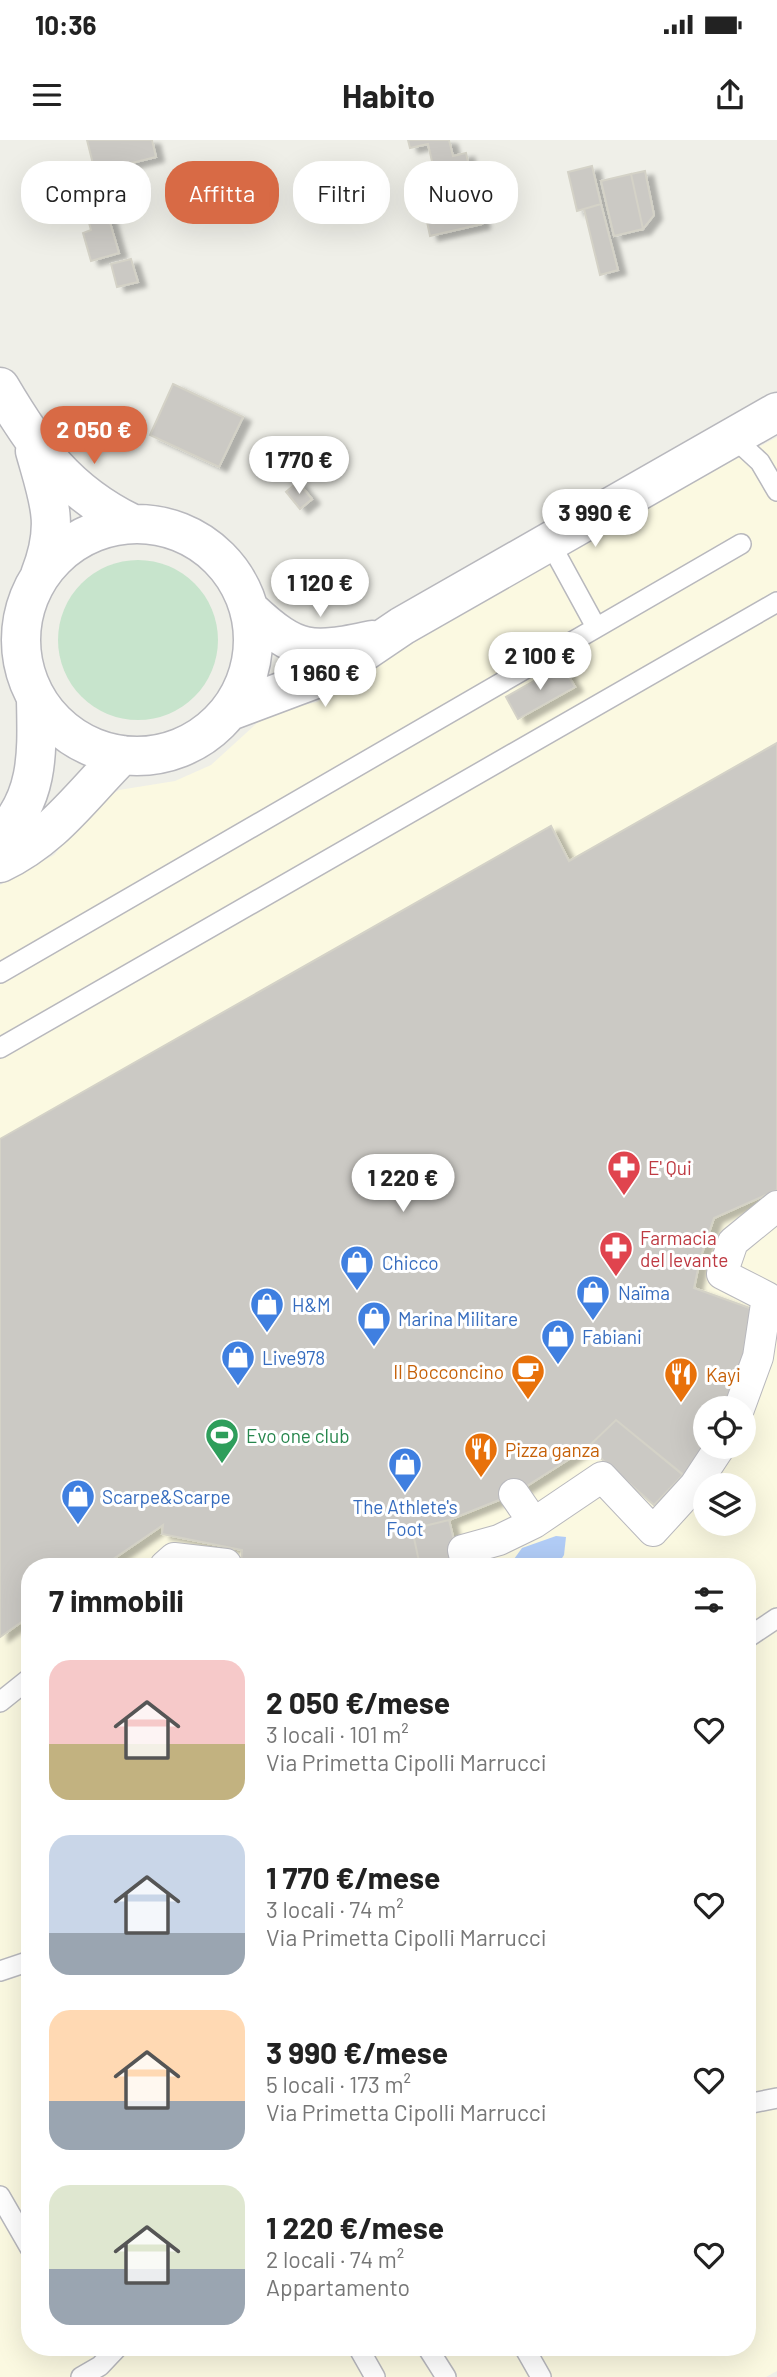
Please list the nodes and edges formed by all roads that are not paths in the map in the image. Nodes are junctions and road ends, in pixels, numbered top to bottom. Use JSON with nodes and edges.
{"nodes":[{"id":1,"x":0,"y":387,"type":"edge"},
{"id":2,"x":777,"y":412,"type":"edge"},
{"id":3,"x":733,"y":437,"type":"junction"},
{"id":4,"x":33,"y":442,"type":"junction"},
{"id":5,"x":777,"y":491,"type":"edge"},
{"id":6,"x":131,"y":523,"type":"junction"},
{"id":7,"x":549,"y":541,"type":"junction"},
{"id":8,"x":741,"y":544,"type":"dead end"},
{"id":9,"x":39,"y":577,"type":"junction"},
{"id":10,"x":777,"y":602,"type":"edge"},
{"id":11,"x":250,"y":610,"type":"junction"},
{"id":12,"x":596,"y":627,"type":"junction"},
{"id":13,"x":384,"y":637,"type":"junction"},
{"id":14,"x":37,"y":699,"type":"junction"},
{"id":15,"x":230,"y":711,"type":"junction"},
{"id":16,"x":122,"y":755,"type":"junction"},
{"id":17,"x":0,"y":838,"type":"edge"},
{"id":18,"x":0,"y":863,"type":"edge"},
{"id":19,"x":0,"y":972,"type":"edge"},
{"id":20,"x":0,"y":1048,"type":"edge"},
{"id":21,"x":777,"y":1206,"type":"edge"},
{"id":22,"x":744,"y":1396,"type":"edge"},
{"id":23,"x":712,"y":1459,"type":"edge"},
{"id":24,"x":514,"y":1493,"type":"dead end"},
{"id":25,"x":534,"y":1523,"type":"junction"},
{"id":26,"x":465,"y":1558,"type":"edge"},
{"id":27,"x":777,"y":1618,"type":"edge"},
{"id":28,"x":756,"y":1632,"type":"edge"},
{"id":29,"x":21,"y":1685,"type":"edge"},
{"id":30,"x":0,"y":1702,"type":"edge"},
{"id":31,"x":21,"y":1964,"type":"edge"},
{"id":32,"x":0,"y":1970,"type":"edge"},
{"id":33,"x":777,"y":2098,"type":"edge"},
{"id":34,"x":756,"y":2102,"type":"edge"},
{"id":35,"x":0,"y":2196,"type":"edge"},
{"id":36,"x":21,"y":2232,"type":"edge"},
{"id":37,"x":113,"y":2356,"type":"edge"},
{"id":38,"x":363,"y":2356,"type":"edge"},
{"id":39,"x":433,"y":2356,"type":"edge"},
{"id":40,"x":529,"y":2356,"type":"edge"},
{"id":41,"x":103,"y":2372,"type":"edge"},
{"id":42,"x":81,"y":2377,"type":"edge"},
{"id":43,"x":374,"y":2377,"type":"edge"},
{"id":44,"x":446,"y":2377,"type":"edge"},
{"id":45,"x":541,"y":2377,"type":"edge"}],
"edges":[{"from":1,"to":4,"type":"street"},
{"from":2,"to":3,"type":"street"},
{"from":3,"to":5,"type":"lane"},
{"from":3,"to":7,"type":"street"},
{"from":4,"to":6,"type":"street"},
{"from":4,"to":9,"type":"street"},
{"from":6,"to":9,"type":"street"},
{"from":6,"to":11,"type":"street"},
{"from":7,"to":12,"type":"lane"},
{"from":7,"to":13,"type":"street"},
{"from":8,"to":12,"type":"lane"},
{"from":9,"to":14,"type":"street"},
{"from":10,"to":20,"type":"lane"},
{"from":11,"to":13,"type":"street"},
{"from":11,"to":15,"type":"street"},
{"from":12,"to":19,"type":"lane"},
{"from":13,"to":15,"type":"street"},
{"from":14,"to":16,"type":"street"},
{"from":14,"to":17,"type":"street"},
{"from":15,"to":16,"type":"street"},
{"from":16,"to":18,"type":"street"},
{"from":21,"to":22,"type":"street"},
{"from":23,"to":25,"type":"street"},
{"from":24,"to":25,"type":"street"},
{"from":25,"to":26,"type":"street"},
{"from":27,"to":28,"type":"lane"},
{"from":29,"to":30,"type":"lane"},
{"from":31,"to":32,"type":"lane"},
{"from":33,"to":34,"type":"lane"},
{"from":35,"to":36,"type":"lane"},
{"from":37,"to":41,"type":"lane"},
{"from":38,"to":43,"type":"lane"},
{"from":39,"to":44,"type":"lane"},
{"from":40,"to":45,"type":"lane"},
{"from":41,"to":42,"type":"lane"}]}
